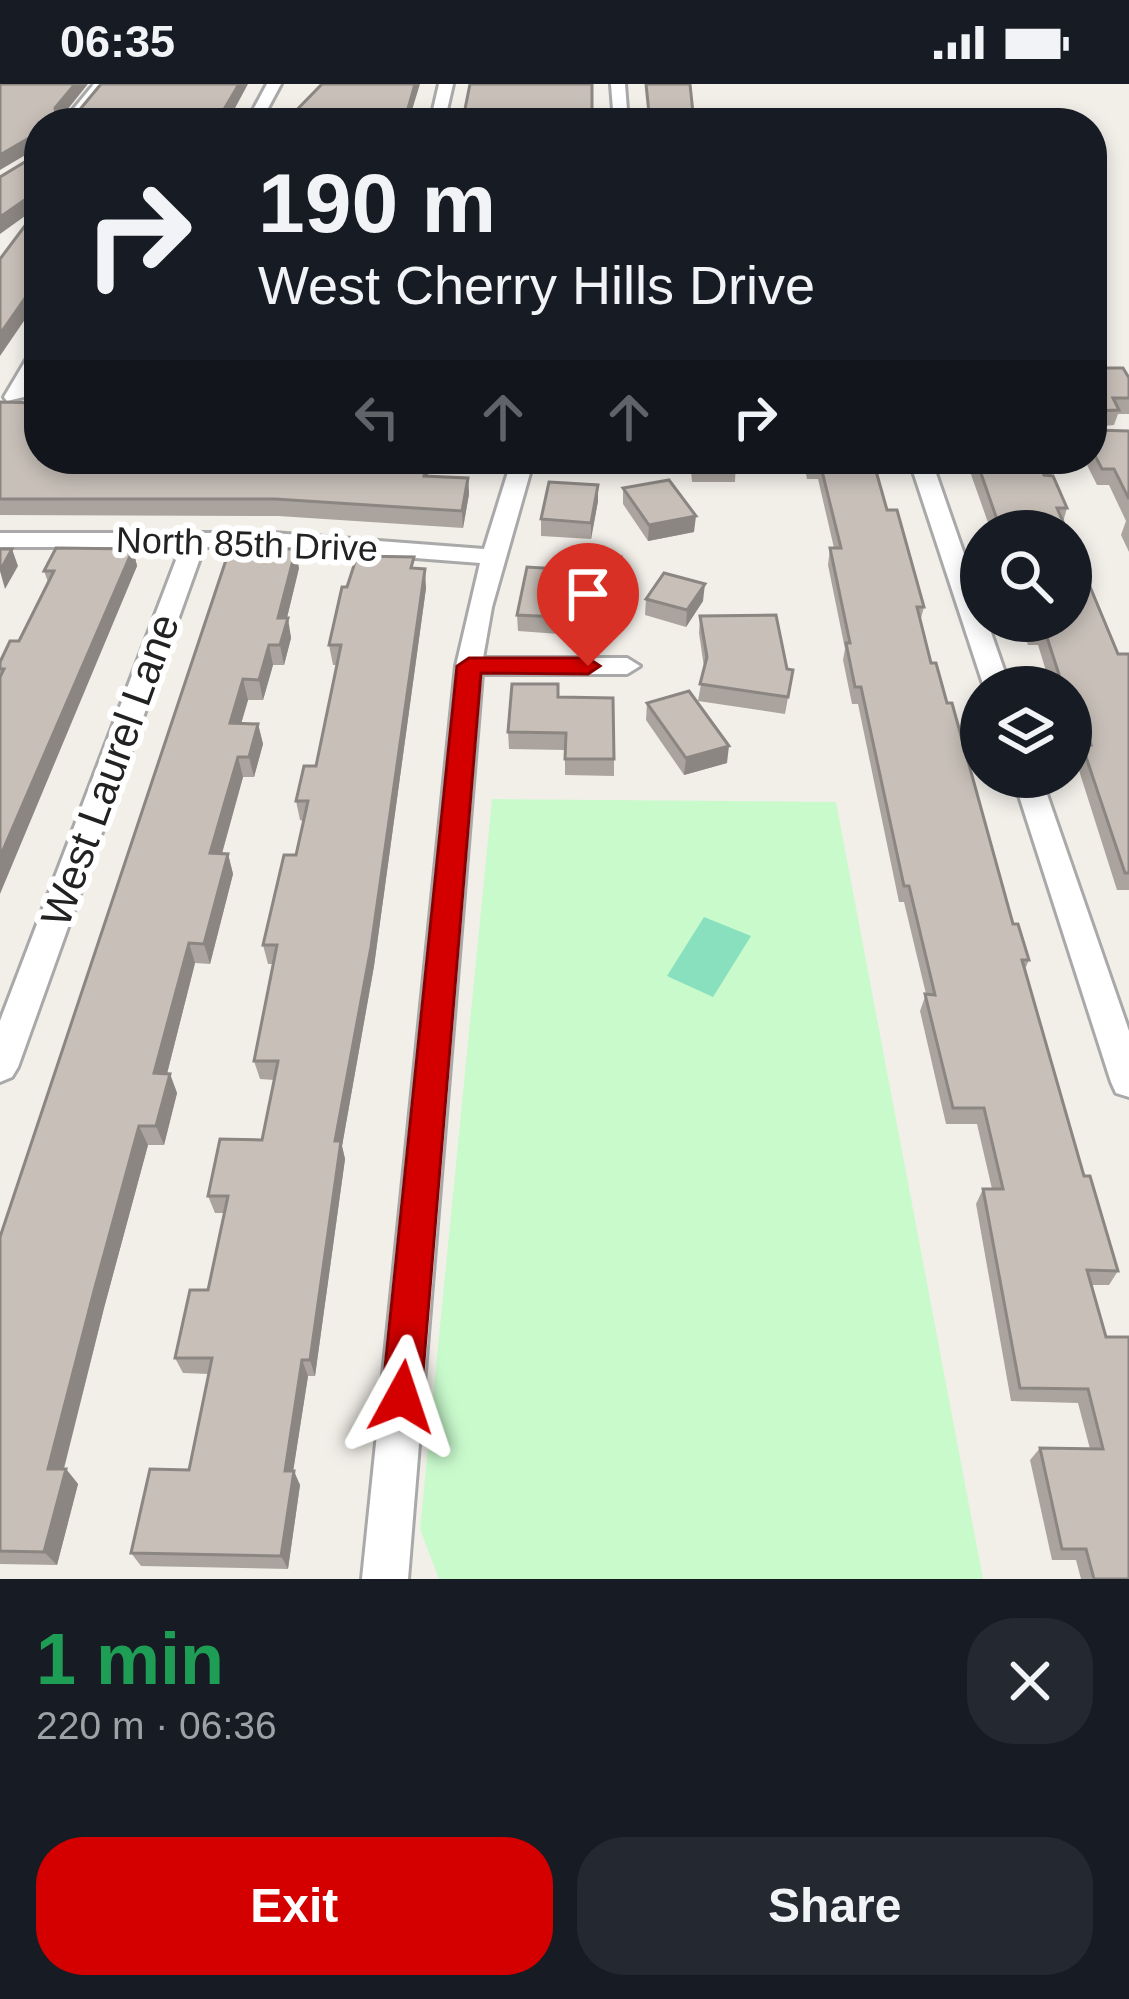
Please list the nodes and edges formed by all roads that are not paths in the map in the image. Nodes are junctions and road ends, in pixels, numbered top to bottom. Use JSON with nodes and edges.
{"nodes":[{"id":1,"x":101,"y":84,"type":"edge"},
{"id":2,"x":81,"y":108,"type":"edge"},
{"id":3,"x":522,"y":474,"type":"edge"},
{"id":4,"x":925,"y":474,"type":"edge"},
{"id":5,"x":0,"y":540,"type":"edge"},
{"id":6,"x":196,"y":540,"type":"junction"},
{"id":7,"x":493,"y":557,"type":"junction"},
{"id":8,"x":469,"y":666,"type":"junction"},
{"id":9,"x":627,"y":666,"type":"dead end"},
{"id":10,"x":991,"y":666,"type":"edge"},
{"id":11,"x":1035,"y":798,"type":"edge"},
{"id":12,"x":0,"y":1067,"type":"edge"},
{"id":13,"x":1129,"y":1082,"type":"edge"},
{"id":14,"x":385,"y":1579,"type":"edge"}],
"edges":[{"from":1,"to":2,"type":"street"},
{"from":3,"to":7,"type":"street"},
{"from":4,"to":10,"type":"street"},
{"from":5,"to":6,"type":"street","name":"North 85th Drive"},
{"from":6,"to":7,"type":"street","name":"North 85th Drive"},
{"from":6,"to":12,"type":"street","name":"West Laurel Lane"},
{"from":7,"to":8,"type":"street"},
{"from":8,"to":9,"type":"street"},
{"from":8,"to":14,"type":"street"},
{"from":11,"to":13,"type":"street"}]}
